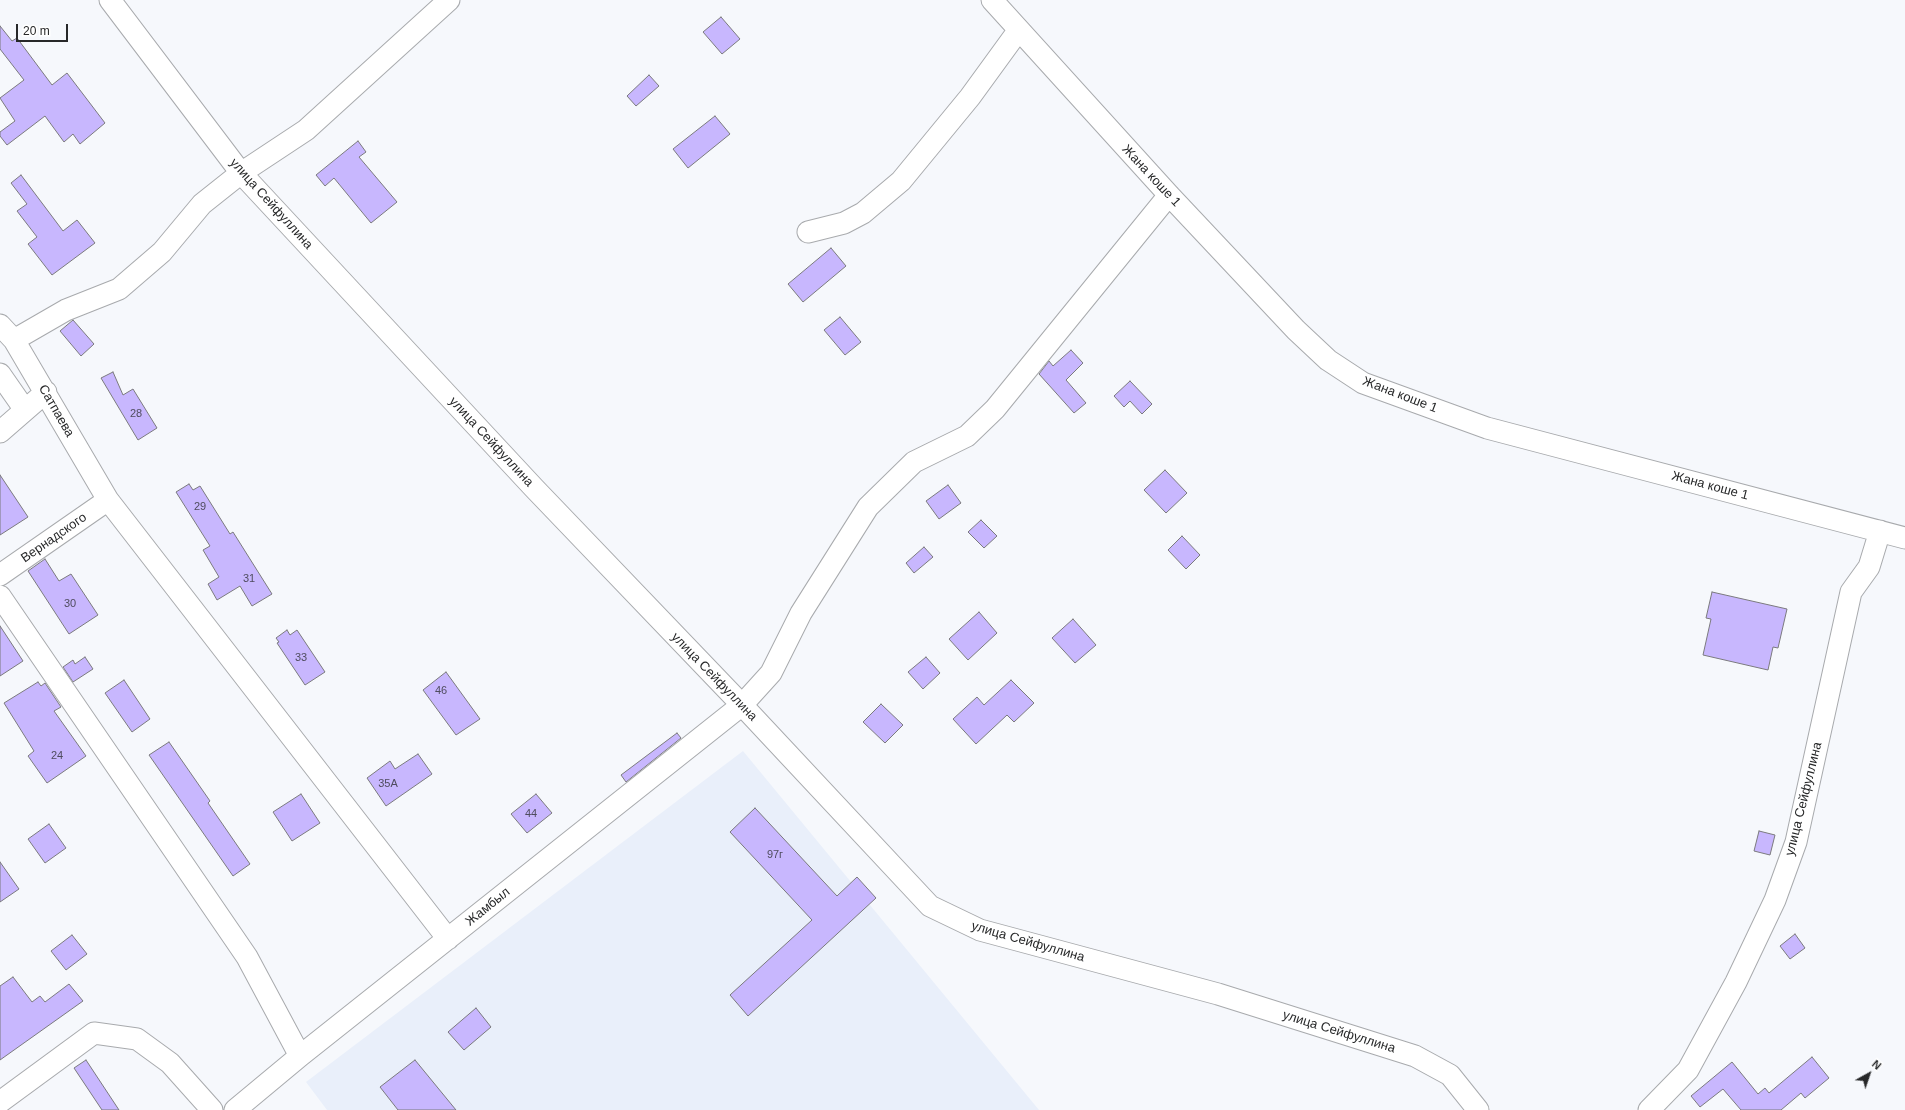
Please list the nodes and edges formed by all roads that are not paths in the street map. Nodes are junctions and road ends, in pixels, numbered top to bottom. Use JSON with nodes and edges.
{"nodes":[{"id":1,"x":110,"y":0,"type":"edge"},
{"id":2,"x":449,"y":0,"type":"edge"},
{"id":3,"x":992,"y":0,"type":"edge"},
{"id":4,"x":1018,"y":31,"type":"junction"},
{"id":5,"x":241,"y":173,"type":"junction"},
{"id":6,"x":1169,"y":195,"type":"junction"},
{"id":7,"x":808,"y":232,"type":"dead end"},
{"id":8,"x":0,"y":325,"type":"edge"},
{"id":9,"x":14,"y":340,"type":"junction"},
{"id":10,"x":0,"y":374,"type":"edge"},
{"id":11,"x":46,"y":392,"type":"junction"},
{"id":12,"x":25,"y":410,"type":"junction"},
{"id":13,"x":0,"y":432,"type":"edge"},
{"id":14,"x":108,"y":500,"type":"junction"},
{"id":15,"x":1880,"y":531,"type":"junction"},
{"id":16,"x":1905,"y":538,"type":"edge"},
{"id":17,"x":0,"y":575,"type":"edge"},
{"id":18,"x":0,"y":596,"type":"edge"},
{"id":19,"x":742,"y":704,"type":"junction"},
{"id":20,"x":448,"y":939,"type":"junction"},
{"id":21,"x":300,"y":1056,"type":"junction"},
{"id":22,"x":0,"y":1102,"type":"edge"},
{"id":23,"x":212,"y":1110,"type":"edge"},
{"id":24,"x":235,"y":1110,"type":"edge"},
{"id":25,"x":1478,"y":1110,"type":"edge"},
{"id":26,"x":1649,"y":1110,"type":"edge"}],
"edges":[{"from":1,"to":5,"type":"street","name":"улица Сейфуллина"},
{"from":2,"to":5,"type":"street"},
{"from":3,"to":4,"type":"street","name":"Жана коше 1"},
{"from":4,"to":6,"type":"street","name":"Жана коше 1"},
{"from":4,"to":7,"type":"street"},
{"from":5,"to":9,"type":"street"},
{"from":5,"to":19,"type":"street","name":"улица Сейфуллина"},
{"from":6,"to":15,"type":"street","name":"Жана коше 1"},
{"from":6,"to":19,"type":"street","name":"Жамбыл"},
{"from":8,"to":9,"type":"street","name":"Сатпаева"},
{"from":9,"to":11,"type":"street","name":"Сатпаева"},
{"from":10,"to":12,"type":"street"},
{"from":11,"to":12,"type":"street"},
{"from":11,"to":14,"type":"street","name":"Сатпаева"},
{"from":12,"to":13,"type":"street"},
{"from":14,"to":17,"type":"street","name":"Вернадского"},
{"from":14,"to":20,"type":"street","name":"Сатпаева"},
{"from":15,"to":16,"type":"street","name":"Жана коше 1"},
{"from":15,"to":26,"type":"street","name":"улица Сейфуллина"},
{"from":18,"to":21,"type":"street"},
{"from":19,"to":20,"type":"street","name":"Жамбыл"},
{"from":19,"to":25,"type":"street","name":"улица Сейфуллина"},
{"from":20,"to":21,"type":"street","name":"Жамбыл"},
{"from":21,"to":24,"type":"street","name":"Жамбыл"},
{"from":22,"to":23,"type":"street"}]}
